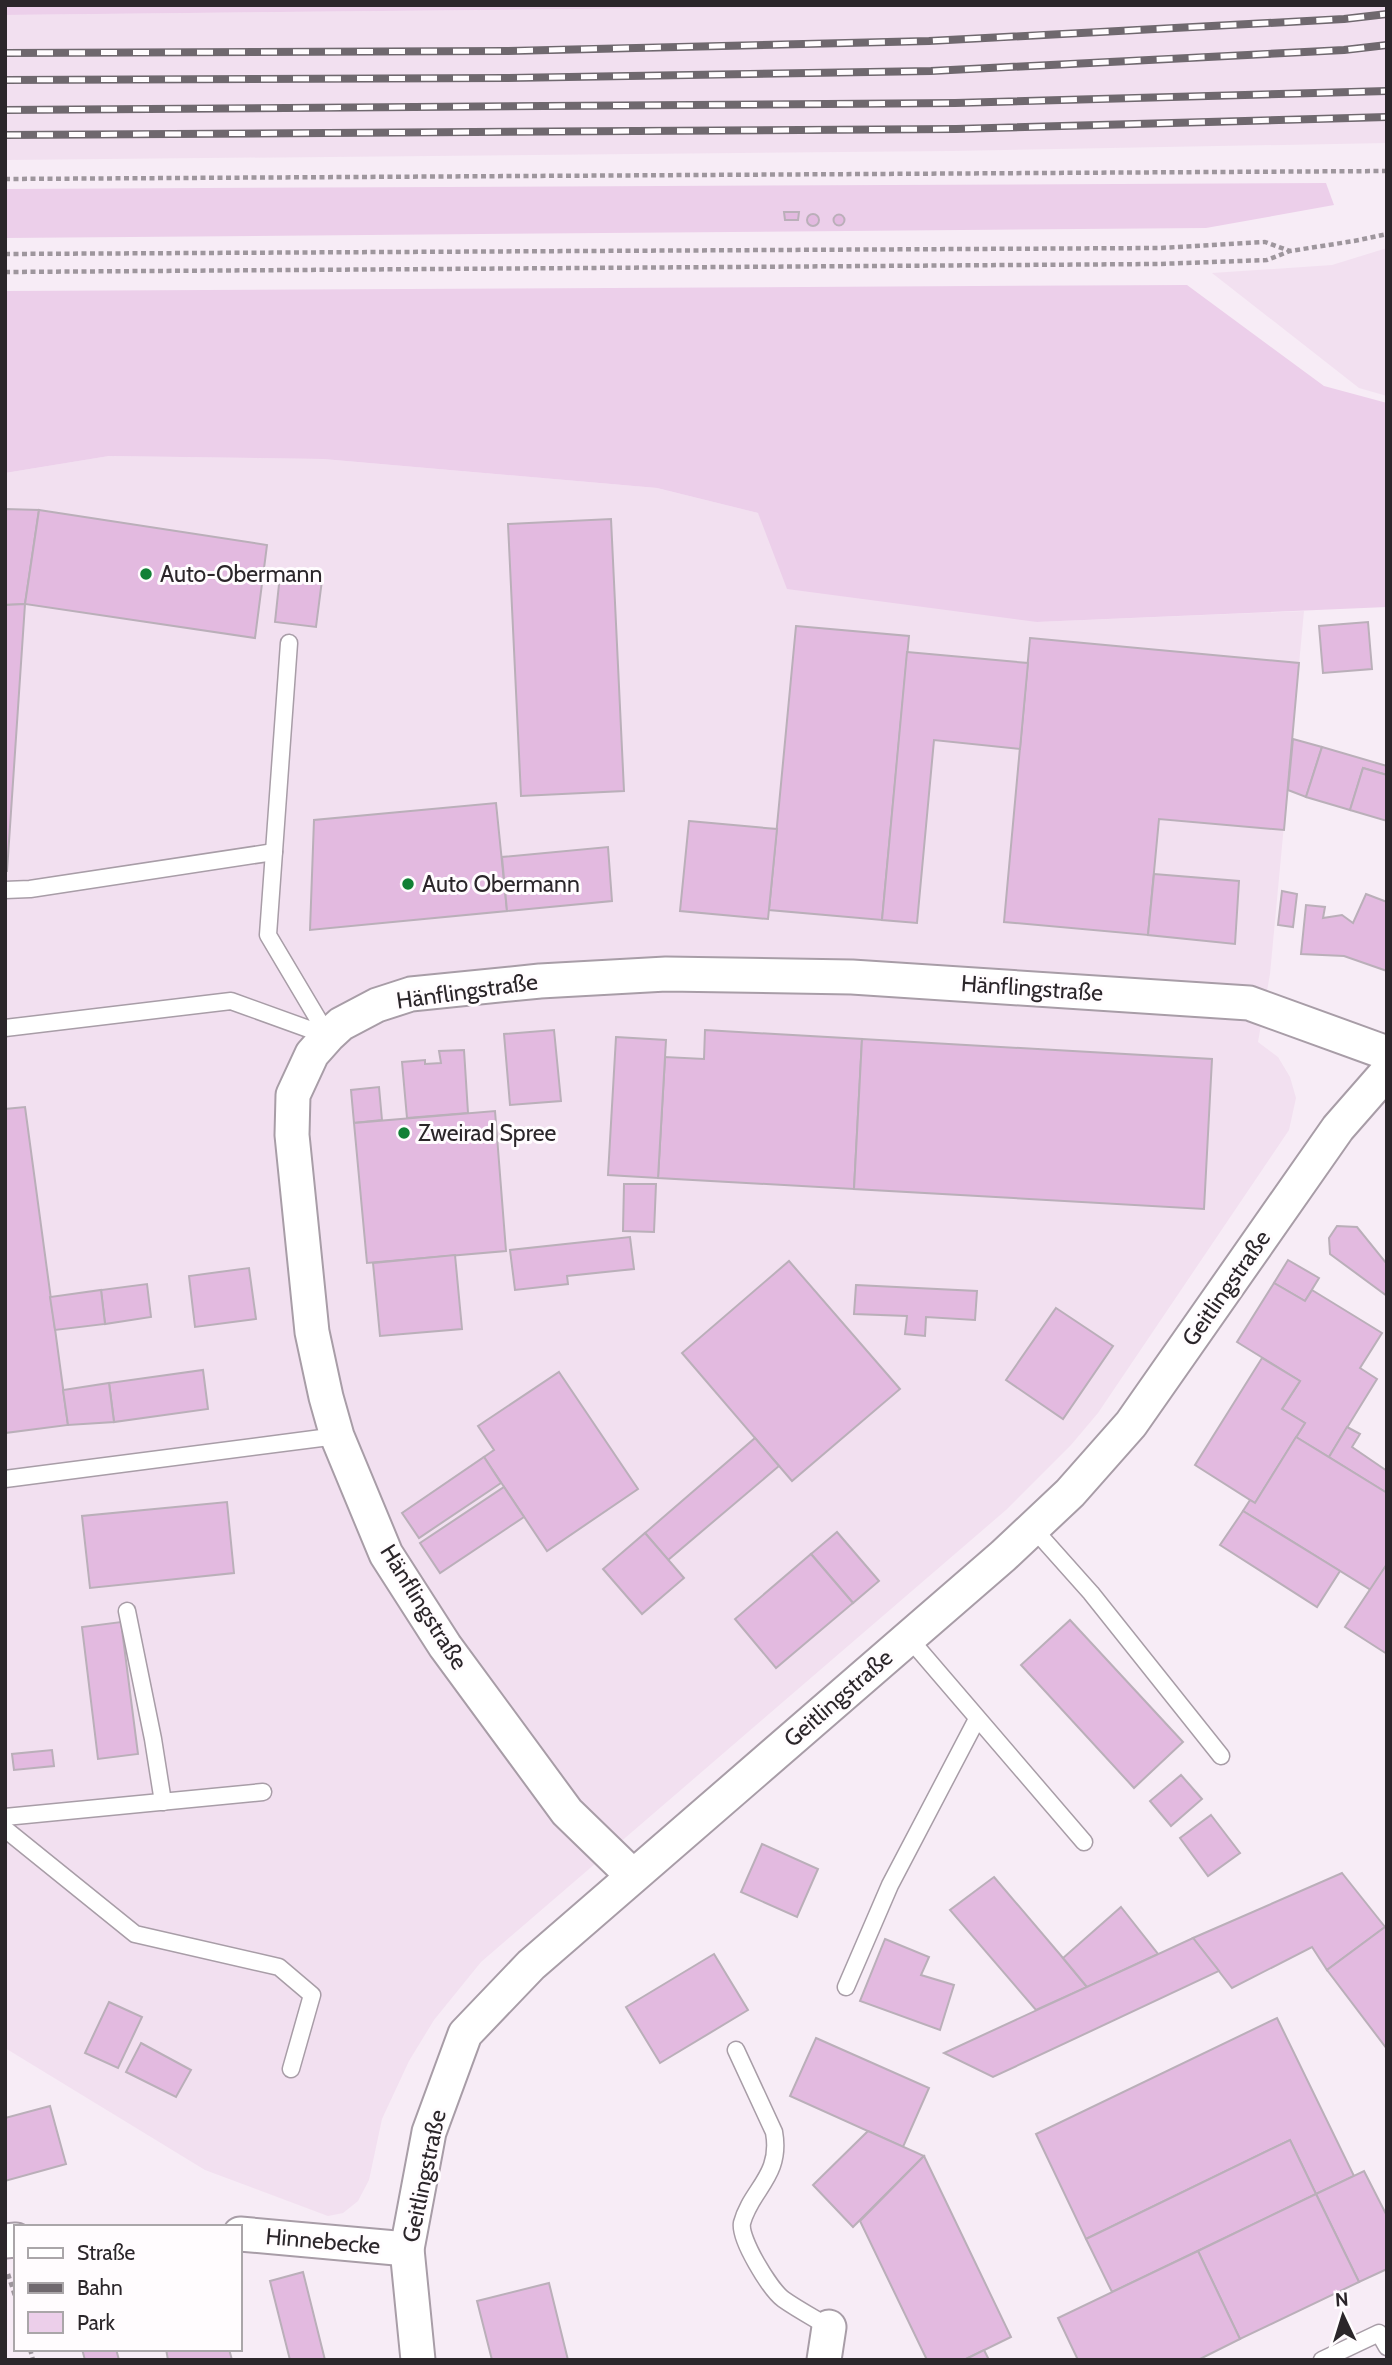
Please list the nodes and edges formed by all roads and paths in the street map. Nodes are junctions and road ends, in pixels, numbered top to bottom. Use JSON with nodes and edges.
{"nodes":[{"id":1,"x":1387,"y":171,"type":"edge"},
{"id":2,"x":5,"y":179,"type":"edge"},
{"id":3,"x":1387,"y":234,"type":"edge"},
{"id":4,"x":1290,"y":251,"type":"junction"},
{"id":5,"x":5,"y":254,"type":"edge"},
{"id":6,"x":5,"y":272,"type":"edge"},
{"id":7,"x":289,"y":643,"type":"dead end"},
{"id":8,"x":274,"y":852,"type":"junction"},
{"id":9,"x":5,"y":890,"type":"edge"},
{"id":10,"x":5,"y":1028,"type":"edge"},
{"id":11,"x":328,"y":1036,"type":"junction"},
{"id":12,"x":1387,"y":1053,"type":"edge"},
{"id":13,"x":1387,"y":1072,"type":"edge"},
{"id":14,"x":337,"y":1436,"type":"junction"},
{"id":15,"x":5,"y":1479,"type":"edge"},
{"id":16,"x":1033,"y":1528,"type":"junction"},
{"id":17,"x":127,"y":1611,"type":"dead end"},
{"id":18,"x":908,"y":1637,"type":"junction"},
{"id":19,"x":977,"y":1718,"type":"junction"},
{"id":20,"x":1222,"y":1756,"type":"dead end"},
{"id":21,"x":263,"y":1791,"type":"dead end"},
{"id":22,"x":163,"y":1802,"type":"junction"},
{"id":23,"x":5,"y":1817,"type":"edge"},
{"id":24,"x":5,"y":1829,"type":"edge"},
{"id":25,"x":1084,"y":1842,"type":"dead end"},
{"id":26,"x":633,"y":1876,"type":"junction"},
{"id":27,"x":846,"y":1987,"type":"dead end"},
{"id":28,"x":736,"y":2050,"type":"dead end"},
{"id":29,"x":290,"y":2070,"type":"dead end"},
{"id":30,"x":242,"y":2234,"type":"edge"},
{"id":31,"x":407,"y":2249,"type":"junction"},
{"id":32,"x":5,"y":2263,"type":"edge"},
{"id":33,"x":14,"y":2292,"type":"edge"},
{"id":34,"x":829,"y":2327,"type":"joint"},
{"id":35,"x":1387,"y":2347,"type":"edge"},
{"id":36,"x":418,"y":2360,"type":"edge"},
{"id":37,"x":824,"y":2360,"type":"edge"},
{"id":38,"x":1322,"y":2360,"type":"edge"}],
"edges":[{"from":1,"to":2,"type":"path"},
{"from":3,"to":4,"type":"path"},
{"from":4,"to":5,"type":"path"},
{"from":4,"to":6,"type":"path"},
{"from":7,"to":8,"type":"lane"},
{"from":8,"to":9,"type":"lane"},
{"from":8,"to":11,"type":"lane"},
{"from":10,"to":11,"type":"lane"},
{"from":11,"to":12,"type":"street","name":"Hänflingstraße"},
{"from":11,"to":14,"type":"street","name":"Hänflingstraße"},
{"from":13,"to":16,"type":"street","name":"Geitlingstraße"},
{"from":14,"to":15,"type":"lane"},
{"from":14,"to":26,"type":"street","name":"Hänflingstraße"},
{"from":16,"to":18,"type":"street","name":"Geitlingstraße"},
{"from":16,"to":20,"type":"lane"},
{"from":17,"to":22,"type":"lane"},
{"from":18,"to":19,"type":"lane"},
{"from":18,"to":26,"type":"street","name":"Geitlingstraße"},
{"from":19,"to":25,"type":"lane"},
{"from":19,"to":27,"type":"lane"},
{"from":21,"to":22,"type":"lane"},
{"from":22,"to":23,"type":"lane"},
{"from":24,"to":29,"type":"lane"},
{"from":26,"to":31,"type":"street","name":"Geitlingstraße"},
{"from":28,"to":34,"type":"lane"},
{"from":30,"to":31,"type":"street","name":"Hinnebecke"},
{"from":31,"to":36,"type":"street","name":"Geitlingstraße"},
{"from":32,"to":33,"type":"path"},
{"from":34,"to":37,"type":"street"},
{"from":35,"to":38,"type":"lane"}]}
